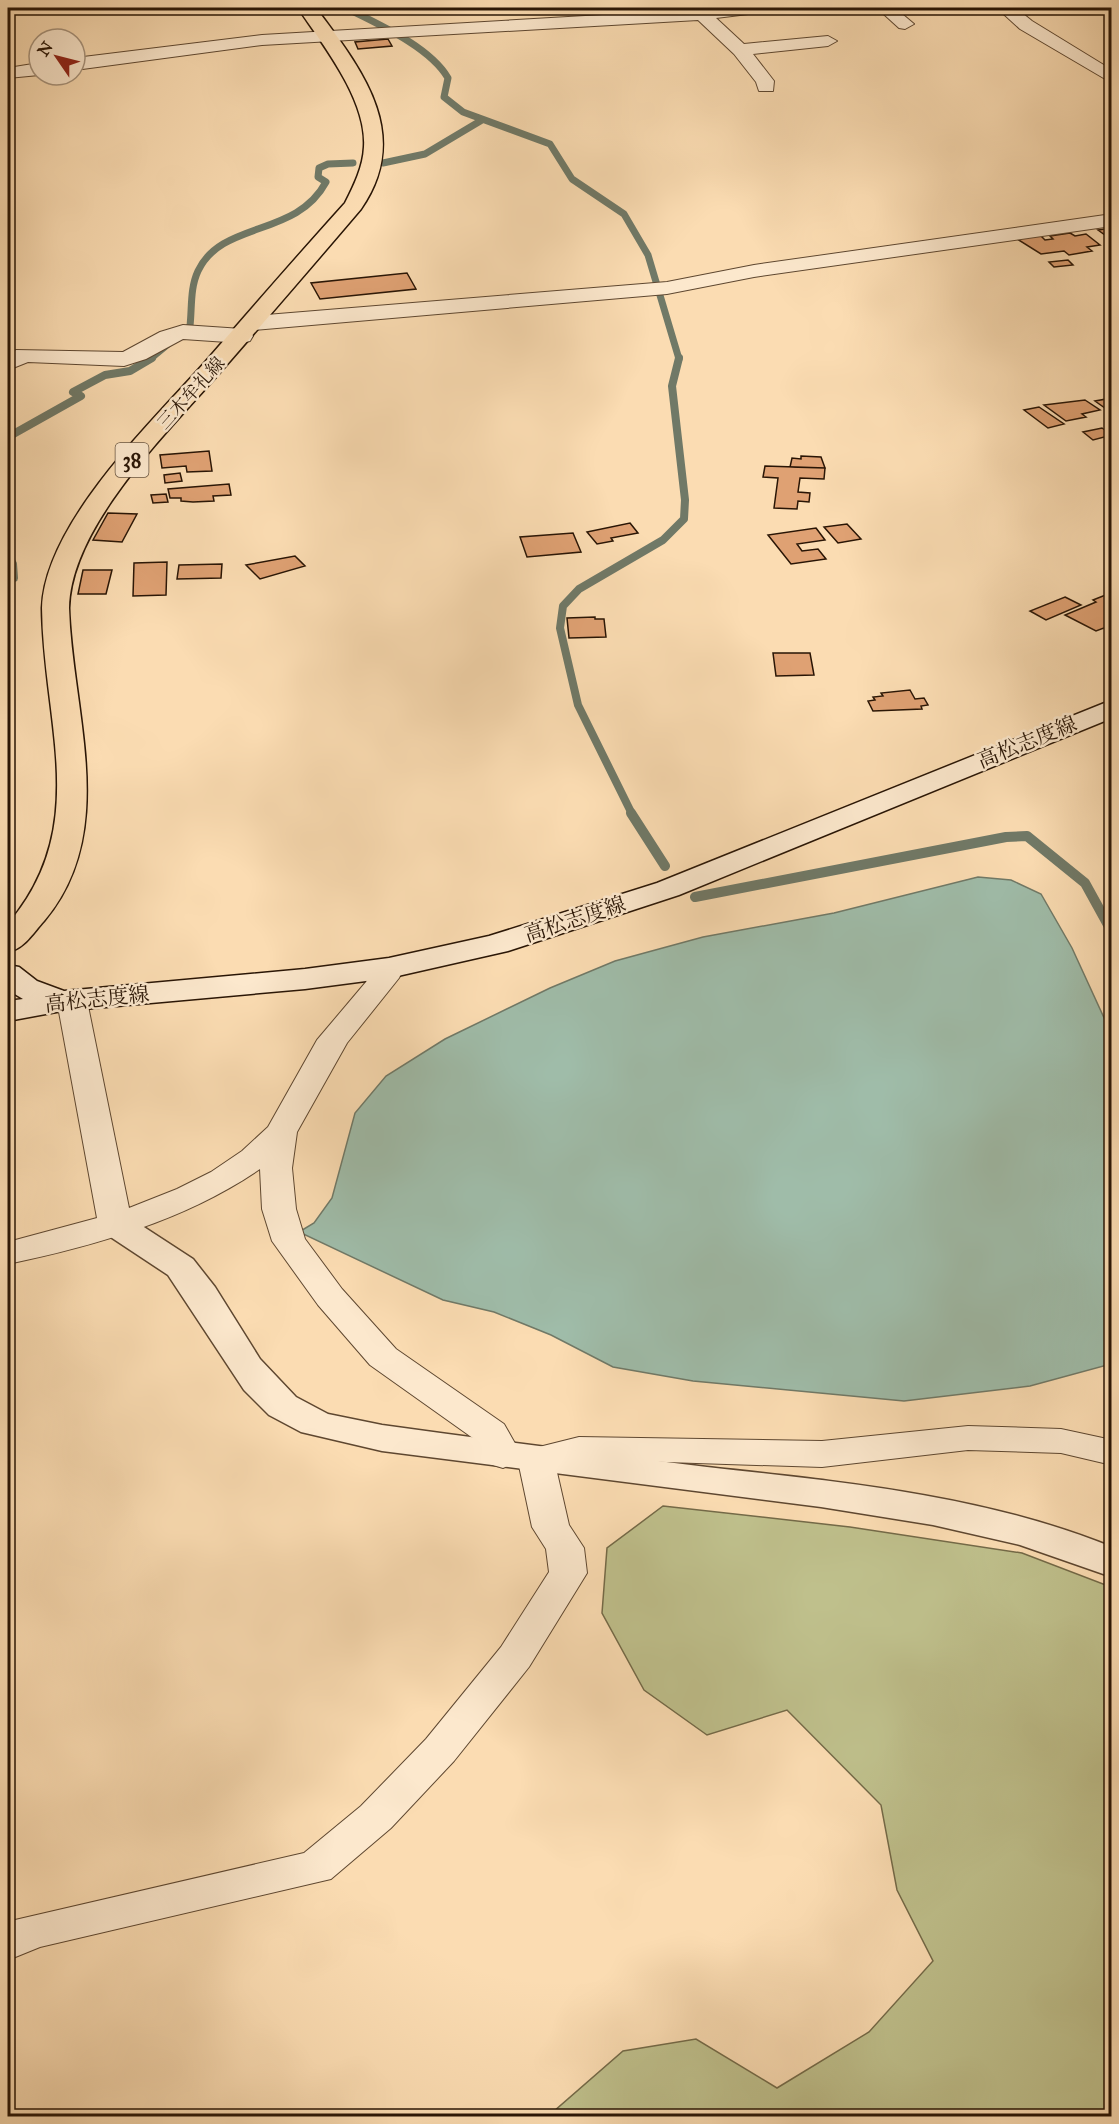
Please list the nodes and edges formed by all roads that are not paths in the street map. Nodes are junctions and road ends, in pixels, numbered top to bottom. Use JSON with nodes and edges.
{"nodes":[{"id":1,"x":307,"y":8,"type":"edge"},
{"id":2,"x":756,"y":8,"type":"edge"},
{"id":3,"x":885,"y":8,"type":"edge"},
{"id":4,"x":1006,"y":8,"type":"edge"},
{"id":5,"x":699,"y":11,"type":"edge"},
{"id":6,"x":905,"y":24,"type":"dead end"},
{"id":7,"x":326,"y":35,"type":"junction"},
{"id":8,"x":828,"y":41,"type":"dead end"},
{"id":9,"x":740,"y":50,"type":"junction"},
{"id":10,"x":87,"y":62,"type":"edge"},
{"id":11,"x":27,"y":71,"type":"edge"},
{"id":12,"x":8,"y":73,"type":"edge"},
{"id":13,"x":1112,"y":78,"type":"edge"},
{"id":14,"x":766,"y":87,"type":"dead end"},
{"id":15,"x":1112,"y":220,"type":"edge"},
{"id":16,"x":247,"y":330,"type":"junction"},
{"id":17,"x":8,"y":363,"type":"edge"},
{"id":18,"x":1112,"y":708,"type":"edge"},
{"id":19,"x":42,"y":898,"type":"junction"},
{"id":20,"x":8,"y":943,"type":"edge"},
{"id":21,"x":8,"y":954,"type":"edge"},
{"id":22,"x":389,"y":968,"type":"junction"},
{"id":23,"x":8,"y":974,"type":"edge"},
{"id":24,"x":67,"y":1001,"type":"junction"},
{"id":25,"x":8,"y":1011,"type":"edge"},
{"id":26,"x":281,"y":1132,"type":"junction"},
{"id":27,"x":115,"y":1224,"type":"junction"},
{"id":28,"x":8,"y":1253,"type":"edge"},
{"id":29,"x":1112,"y":1453,"type":"edge"},
{"id":30,"x":519,"y":1458,"type":"junction"},
{"id":31,"x":1112,"y":1563,"type":"edge"},
{"id":32,"x":8,"y":1943,"type":"edge"}],
"edges":[{"from":1,"to":7,"type":"main road","name":"三木牟礼線","number":"38"},
{"from":2,"to":5,"type":"street"},
{"from":3,"to":6,"type":"street"},
{"from":4,"to":13,"type":"street"},
{"from":5,"to":7,"type":"street"},
{"from":5,"to":9,"type":"street"},
{"from":7,"to":10,"type":"street"},
{"from":7,"to":16,"type":"main road","name":"三木牟礼線","number":"38"},
{"from":8,"to":9,"type":"street"},
{"from":9,"to":14,"type":"street"},
{"from":11,"to":12,"type":"street"},
{"from":15,"to":16,"type":"street"},
{"from":16,"to":17,"type":"street"},
{"from":16,"to":19,"type":"main road","name":"三木牟礼線","number":"38"},
{"from":18,"to":22,"type":"main road","name":"高松志度線"},
{"from":19,"to":20,"type":"main road","name":"三木牟礼線","number":"38"},
{"from":19,"to":21,"type":"main road"},
{"from":22,"to":24,"type":"main road","name":"高松志度線"},
{"from":22,"to":26,"type":"street"},
{"from":23,"to":24,"type":"main road"},
{"from":24,"to":25,"type":"main road","name":"高松志度線"},
{"from":24,"to":27,"type":"street"},
{"from":26,"to":27,"type":"street"},
{"from":26,"to":30,"type":"street"},
{"from":27,"to":28,"type":"street"},
{"from":27,"to":30,"type":"main road"},
{"from":29,"to":30,"type":"street"},
{"from":30,"to":31,"type":"main road"},
{"from":30,"to":32,"type":"street"}]}
